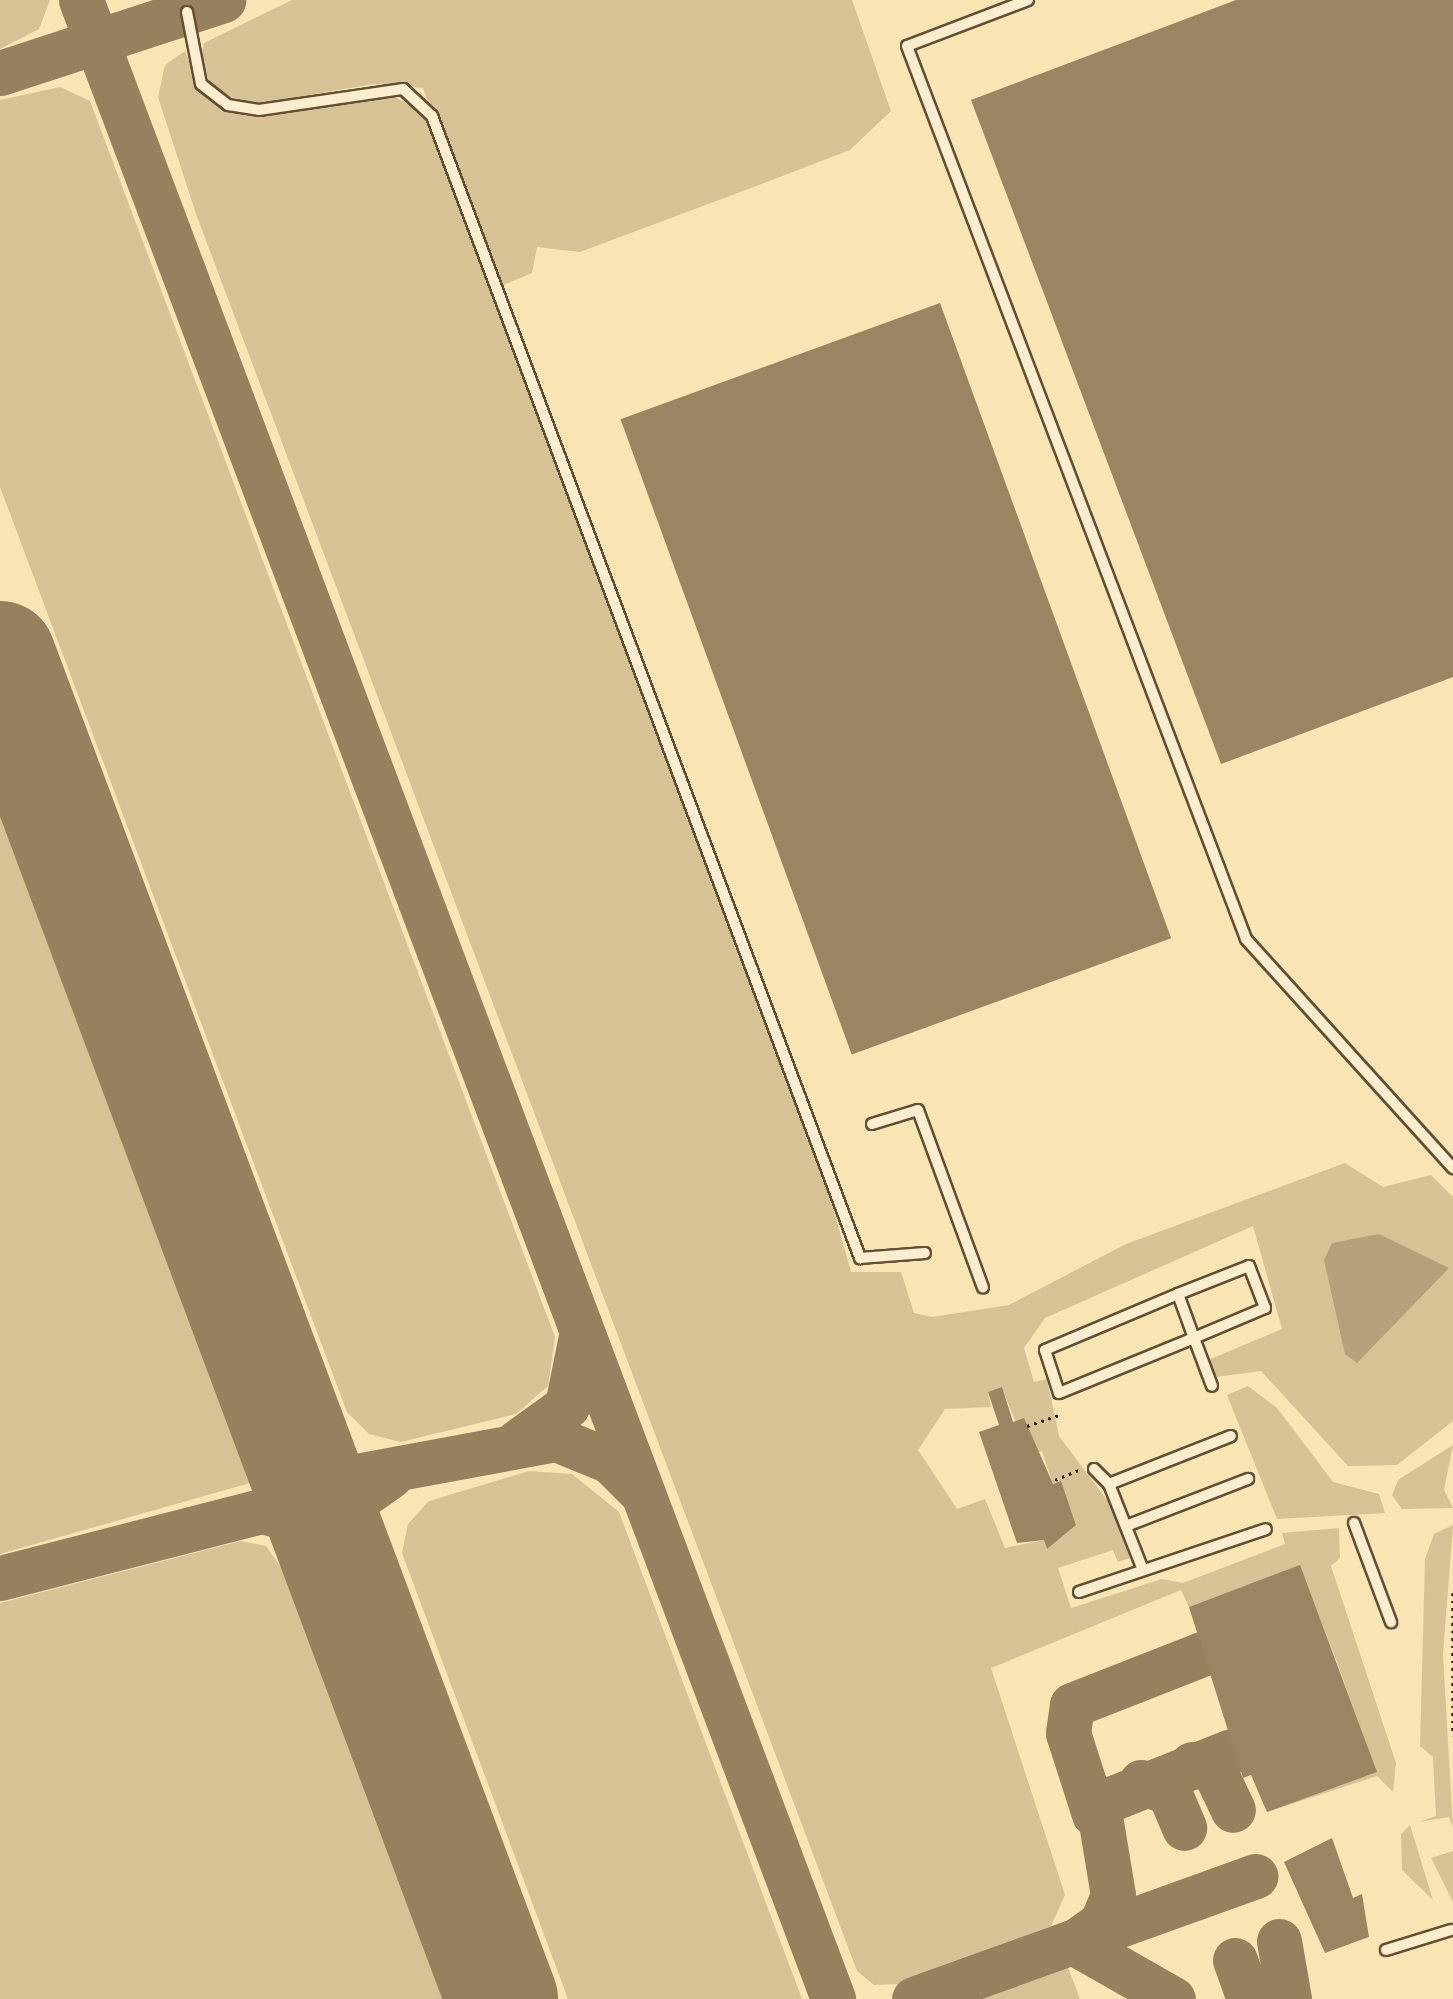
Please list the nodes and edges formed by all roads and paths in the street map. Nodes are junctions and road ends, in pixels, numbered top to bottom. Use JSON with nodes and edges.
{"nodes":[{"id":1,"x":1028,"y":0,"type":"edge"},
{"id":2,"x":186,"y":12,"type":"dead end"},
{"id":3,"x":872,"y":1124,"type":"dead end"},
{"id":4,"x":1453,"y":1168,"type":"edge"},
{"id":5,"x":924,"y":1253,"type":"dead end"},
{"id":6,"x":983,"y":1288,"type":"dead end"},
{"id":7,"x":1178,"y":1294,"type":"junction"},
{"id":8,"x":1194,"y":1338,"type":"junction"},
{"id":9,"x":1212,"y":1386,"type":"dead end"},
{"id":10,"x":1062,"y":1414,"type":"dead end"},
{"id":11,"x":1026,"y":1426,"type":"dead end"},
{"id":12,"x":1231,"y":1436,"type":"dead end"},
{"id":13,"x":1091,"y":1466,"type":"joint"},
{"id":14,"x":1055,"y":1480,"type":"dead end"},
{"id":15,"x":1248,"y":1480,"type":"dead end"},
{"id":16,"x":1109,"y":1484,"type":"junction"},
{"id":17,"x":1354,"y":1523,"type":"dead end"},
{"id":18,"x":1126,"y":1526,"type":"junction"},
{"id":19,"x":1266,"y":1529,"type":"dead end"},
{"id":20,"x":1143,"y":1570,"type":"junction"},
{"id":21,"x":1079,"y":1592,"type":"dead end"},
{"id":22,"x":1453,"y":1592,"type":"edge"},
{"id":23,"x":1391,"y":1622,"type":"dead end"},
{"id":24,"x":1453,"y":1736,"type":"edge"},
{"id":25,"x":1451,"y":1930,"type":"edge"},
{"id":26,"x":1386,"y":1950,"type":"dead end"}],
"edges":[{"from":1,"to":4,"type":"lane"},
{"from":2,"to":5,"type":"lane"},
{"from":3,"to":6,"type":"lane"},
{"from":7,"to":8,"type":"lane"},
{"from":7,"to":8,"type":"lane"},
{"from":7,"to":8,"type":"lane"},
{"from":8,"to":9,"type":"lane"},
{"from":10,"to":11,"type":"path"},
{"from":12,"to":16,"type":"lane"},
{"from":13,"to":14,"type":"path"},
{"from":13,"to":16,"type":"lane"},
{"from":15,"to":18,"type":"lane"},
{"from":16,"to":18,"type":"lane"},
{"from":17,"to":23,"type":"lane"},
{"from":18,"to":20,"type":"lane"},
{"from":19,"to":20,"type":"lane"},
{"from":20,"to":21,"type":"lane"},
{"from":22,"to":24,"type":"path"},
{"from":25,"to":26,"type":"lane"}]}
